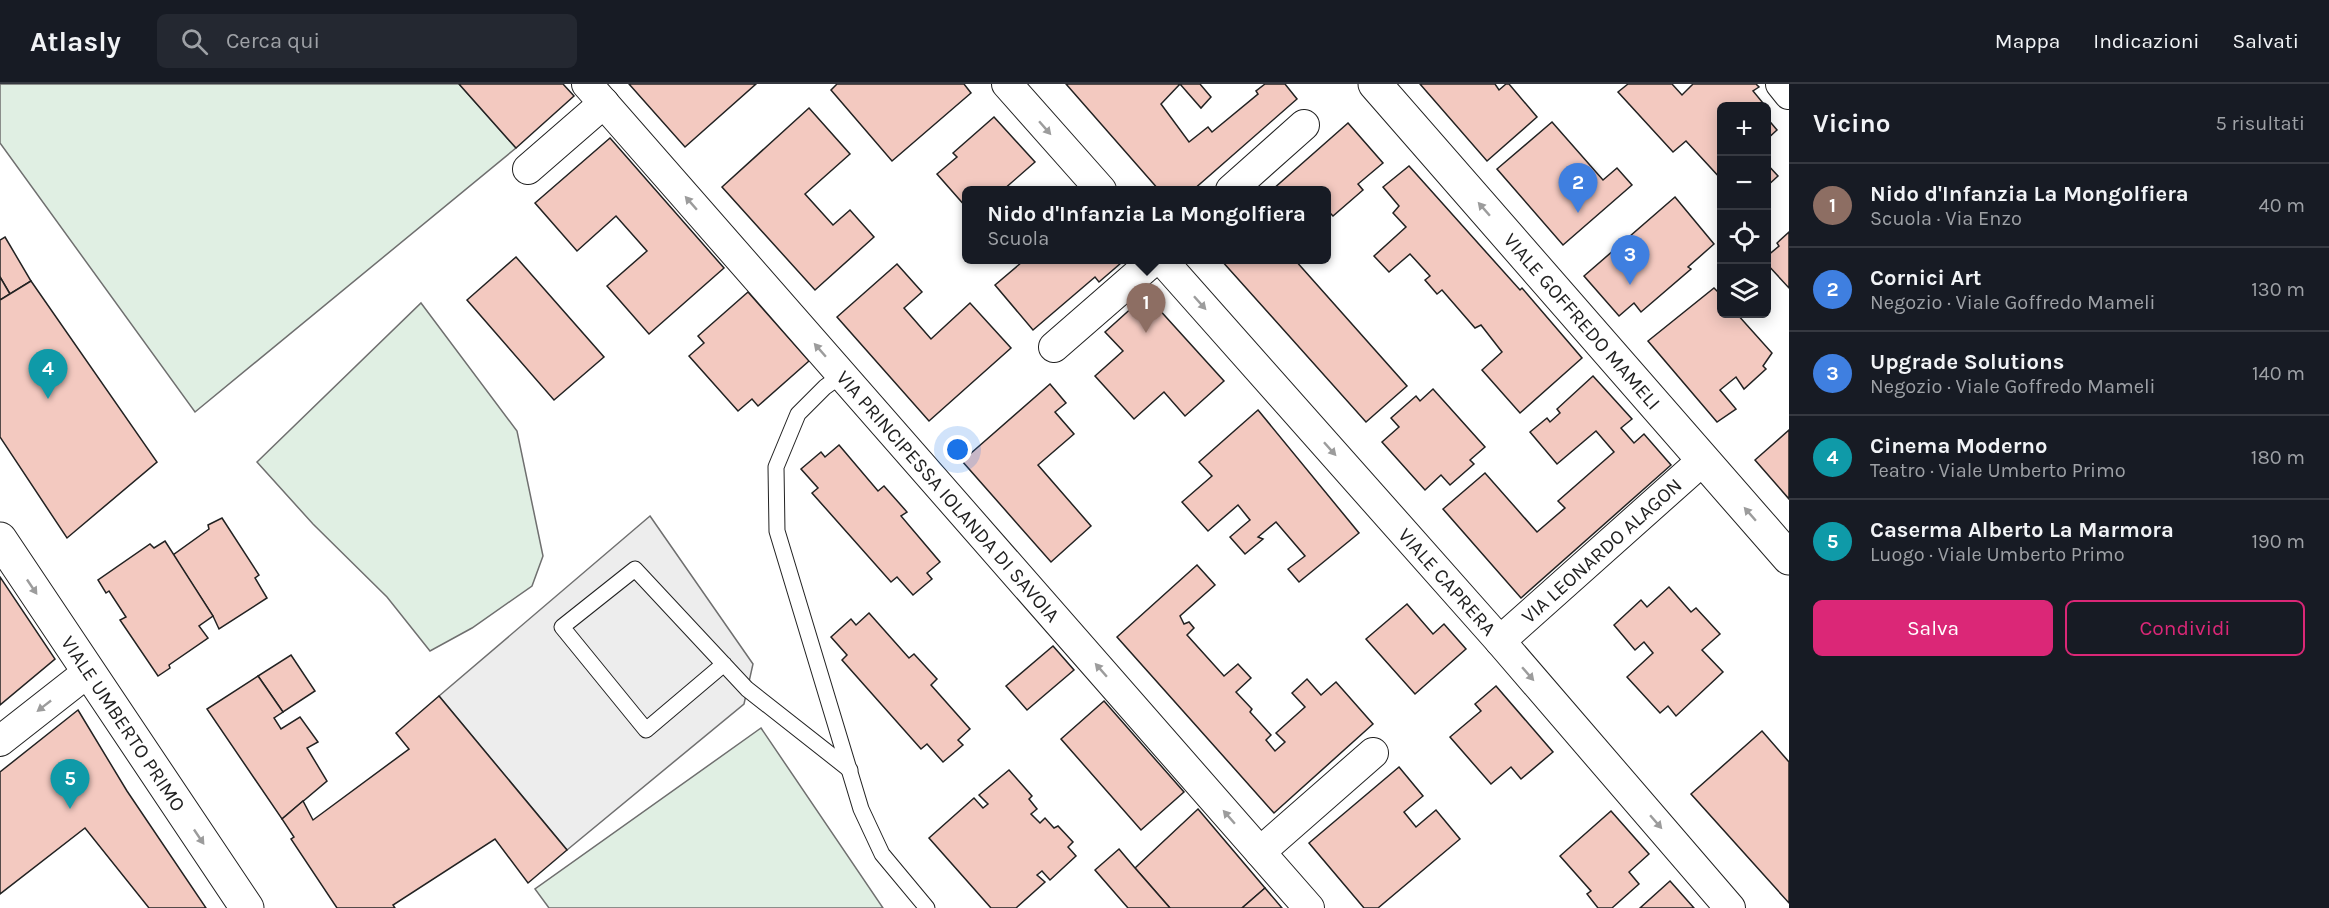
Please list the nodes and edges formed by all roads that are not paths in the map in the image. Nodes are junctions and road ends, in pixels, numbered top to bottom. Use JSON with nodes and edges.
{"nodes":[{"id":1,"x":1006,"y":84,"type":"edge"},
{"id":2,"x":1375,"y":84,"type":"edge"},
{"id":3,"x":1781,"y":84,"type":"edge"},
{"id":4,"x":595,"y":94,"type":"edge"},
{"id":5,"x":1789,"y":94,"type":"edge"},
{"id":6,"x":1304,"y":125,"type":"dead end"},
{"id":7,"x":528,"y":169,"type":"dead end"},
{"id":8,"x":1097,"y":186,"type":"edge"},
{"id":9,"x":1235,"y":186,"type":"edge"},
{"id":10,"x":1149,"y":264,"type":"edge"},
{"id":11,"x":1166,"y":264,"type":"edge"},
{"id":12,"x":1054,"y":347,"type":"dead end"},
{"id":13,"x":842,"y":375,"type":"junction"},
{"id":14,"x":1703,"y":460,"type":"junction"},
{"id":15,"x":0,"y":539,"type":"edge"},
{"id":16,"x":1789,"y":558,"type":"edge"},
{"id":17,"x":1500,"y":641,"type":"junction"},
{"id":18,"x":724,"y":664,"type":"junction"},
{"id":19,"x":88,"y":672,"type":"junction"},
{"id":20,"x":0,"y":741,"type":"edge"},
{"id":21,"x":1373,"y":753,"type":"dead end"},
{"id":22,"x":849,"y":770,"type":"junction"},
{"id":23,"x":1260,"y":852,"type":"junction"},
{"id":24,"x":247,"y":908,"type":"edge"},
{"id":25,"x":927,"y":908,"type":"edge"},
{"id":26,"x":1309,"y":908,"type":"edge"},
{"id":27,"x":1730,"y":908,"type":"edge"}],
"edges":[{"from":1,"to":8,"type":"street","one_way":true},
{"from":14,"to":2,"type":"main road","name":"VIALE GOFFREDO MAMELI","one_way":true},
{"from":3,"to":5,"type":"street"},
{"from":4,"to":7,"type":"street"},
{"from":13,"to":4,"type":"street","name":"VIA PRINCIPESSA IOLANDA DI SAVOIA","one_way":true},
{"from":6,"to":9,"type":"street"},
{"from":10,"to":12,"type":"street"},
{"from":11,"to":17,"type":"street","name":"VIALE CAPRERA","one_way":true},
{"from":13,"to":22,"type":"lane"},
{"from":23,"to":13,"type":"street","name":"VIA PRINCIPESSA IOLANDA DI SAVOIA","one_way":true},
{"from":16,"to":14,"type":"main road","name":"VIALE GOFFREDO MAMELI","one_way":true},
{"from":14,"to":17,"type":"street","name":"VIA LEONARDO ALAGON"},
{"from":15,"to":19,"type":"main road","name":"VIALE UMBERTO PRIMO","one_way":true},
{"from":17,"to":27,"type":"street","name":"VIALE CAPRERA","one_way":true},
{"from":18,"to":18,"type":"lane"},
{"from":18,"to":22,"type":"lane"},
{"from":19,"to":20,"type":"street","one_way":true},
{"from":19,"to":24,"type":"main road","name":"VIALE UMBERTO PRIMO","one_way":true},
{"from":21,"to":23,"type":"street"},
{"from":22,"to":25,"type":"lane"},
{"from":23,"to":26,"type":"street","name":"VIA PRINCIPESSA IOLANDA DI SAVOIA"}]}
